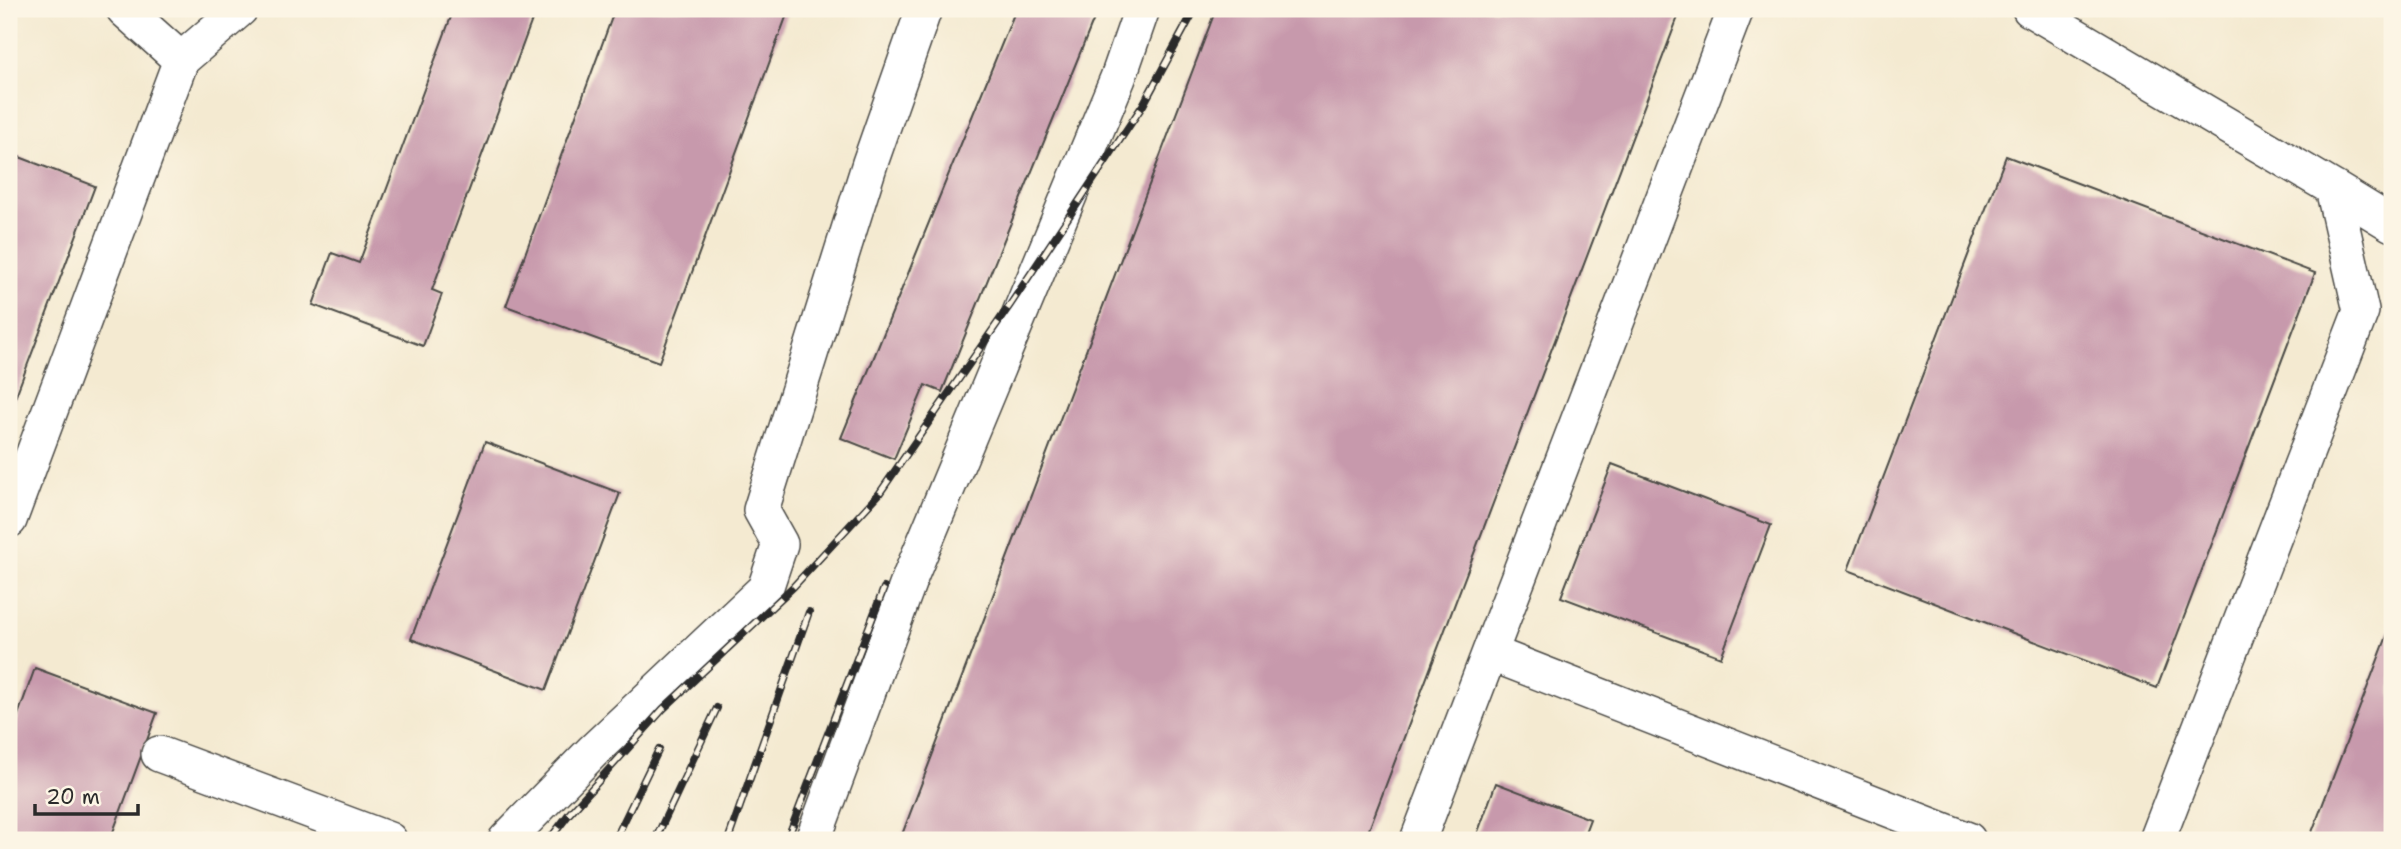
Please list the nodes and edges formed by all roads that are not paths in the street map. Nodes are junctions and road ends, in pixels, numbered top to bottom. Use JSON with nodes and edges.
{"nodes":[{"id":1,"x":124,"y":9,"type":"edge"},
{"id":2,"x":240,"y":9,"type":"edge"},
{"id":3,"x":924,"y":9,"type":"edge"},
{"id":4,"x":1142,"y":9,"type":"edge"},
{"id":5,"x":1736,"y":9,"type":"edge"},
{"id":6,"x":2030,"y":9,"type":"edge"},
{"id":7,"x":181,"y":60,"type":"junction"},
{"id":8,"x":2333,"y":188,"type":"junction"},
{"id":9,"x":2392,"y":224,"type":"edge"},
{"id":10,"x":9,"y":520,"type":"edge"},
{"id":11,"x":1490,"y":653,"type":"junction"},
{"id":12,"x":159,"y":754,"type":"dead end"},
{"id":13,"x":389,"y":840,"type":"edge"},
{"id":14,"x":506,"y":840,"type":"edge"},
{"id":15,"x":813,"y":840,"type":"edge"},
{"id":16,"x":1418,"y":840,"type":"edge"},
{"id":17,"x":1968,"y":840,"type":"edge"},
{"id":18,"x":2157,"y":840,"type":"edge"}],
"edges":[{"from":1,"to":7,"type":"lane"},
{"from":2,"to":7,"type":"lane"},
{"from":3,"to":14,"type":"lane"},
{"from":4,"to":15,"type":"lane"},
{"from":5,"to":11,"type":"lane"},
{"from":6,"to":8,"type":"lane"},
{"from":7,"to":10,"type":"lane"},
{"from":8,"to":9,"type":"lane"},
{"from":8,"to":18,"type":"lane"},
{"from":11,"to":16,"type":"lane"},
{"from":11,"to":17,"type":"lane"},
{"from":12,"to":13,"type":"lane"}]}
